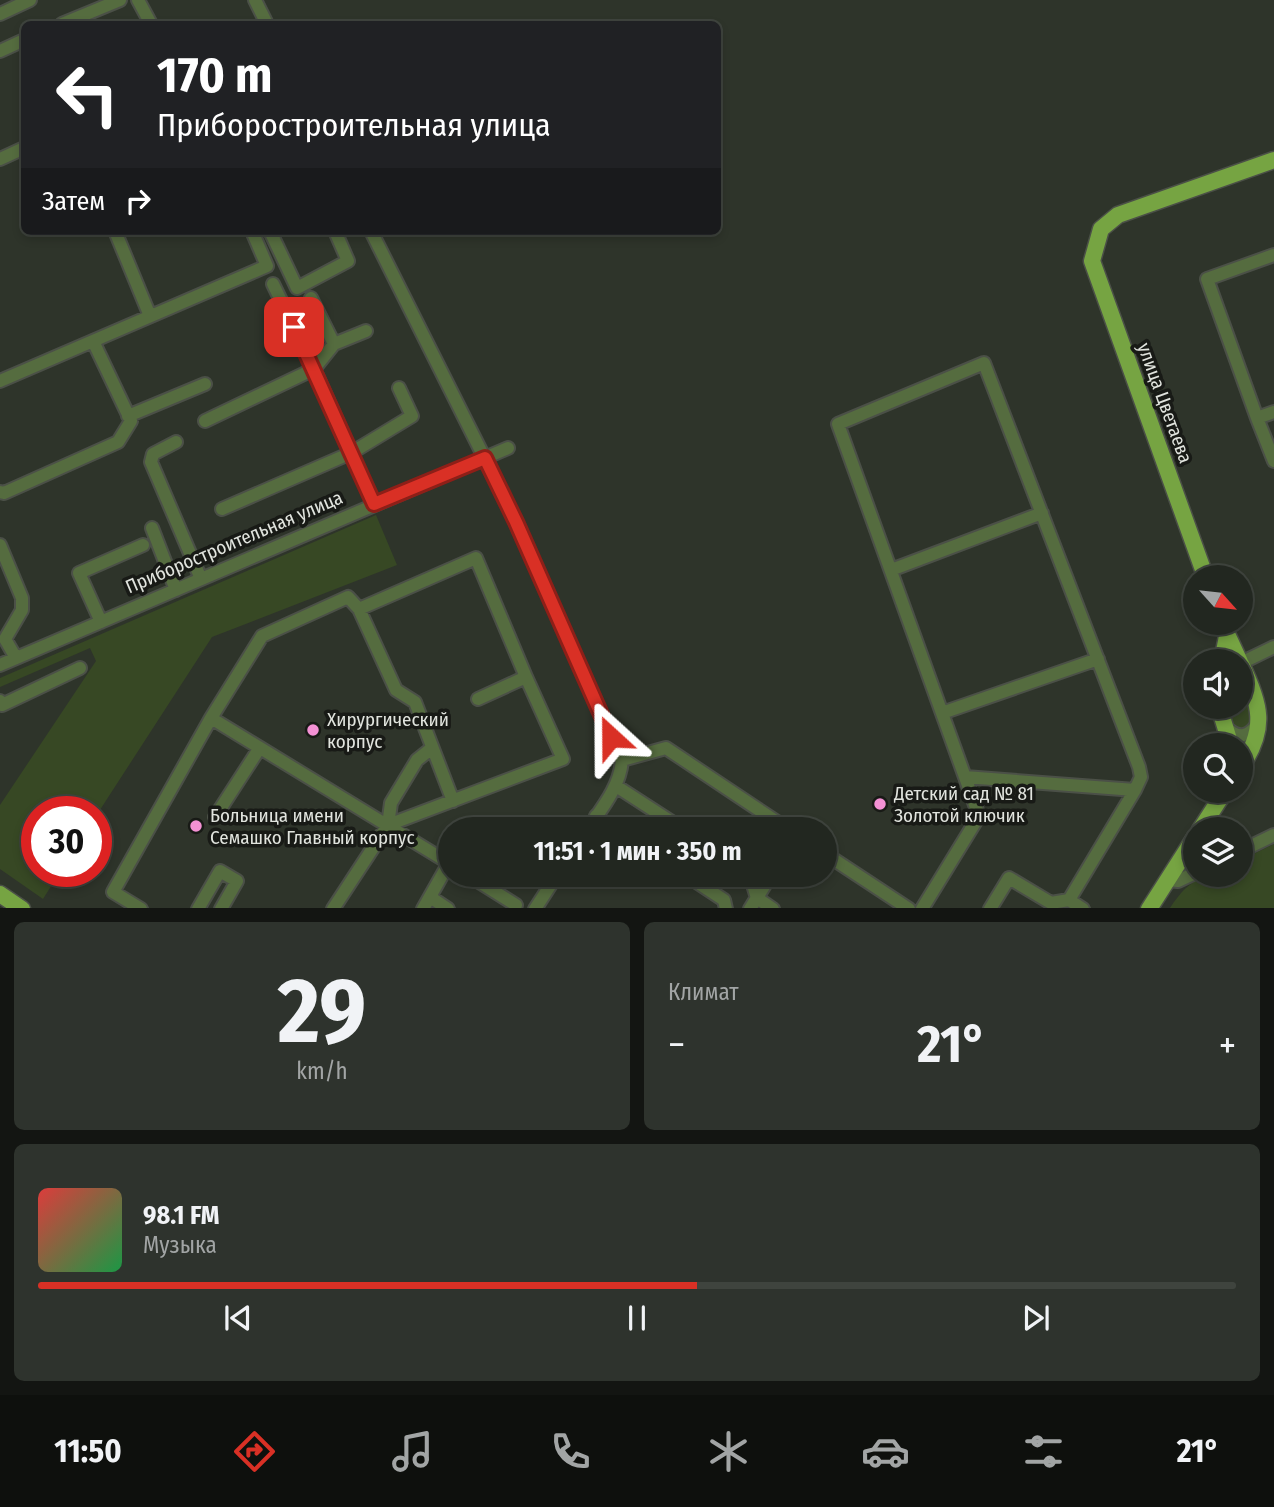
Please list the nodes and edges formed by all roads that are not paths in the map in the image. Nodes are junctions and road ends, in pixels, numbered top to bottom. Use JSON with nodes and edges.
{"nodes":[{"id":1,"x":30,"y":0,"type":"edge"},
{"id":2,"x":120,"y":0,"type":"edge"},
{"id":3,"x":138,"y":0,"type":"edge"},
{"id":4,"x":255,"y":0,"type":"edge"},
{"id":5,"x":0,"y":14,"type":"edge"},
{"id":6,"x":69,"y":21,"type":"edge"},
{"id":7,"x":148,"y":21,"type":"edge"},
{"id":8,"x":266,"y":21,"type":"edge"},
{"id":9,"x":21,"y":41,"type":"edge"},
{"id":10,"x":0,"y":51,"type":"edge"},
{"id":11,"x":21,"y":149,"type":"edge"},
{"id":12,"x":0,"y":159,"type":"edge"},
{"id":13,"x":1274,"y":160,"type":"edge"},
{"id":14,"x":117,"y":235,"type":"edge"},
{"id":15,"x":254,"y":235,"type":"edge"},
{"id":16,"x":272,"y":235,"type":"edge"},
{"id":17,"x":337,"y":235,"type":"edge"},
{"id":18,"x":373,"y":235,"type":"edge"},
{"id":19,"x":1274,"y":256,"type":"edge"},
{"id":20,"x":274,"y":284,"type":"dead end"},
{"id":21,"x":311,"y":298,"type":"dead end"},
{"id":22,"x":150,"y":316,"type":"junction"},
{"id":23,"x":366,"y":331,"type":"dead end"},
{"id":24,"x":93,"y":341,"type":"junction"},
{"id":25,"x":334,"y":344,"type":"junction"},
{"id":26,"x":314,"y":369,"type":"junction"},
{"id":27,"x":0,"y":381,"type":"edge"},
{"id":28,"x":205,"y":384,"type":"dead end"},
{"id":29,"x":399,"y":388,"type":"dead end"},
{"id":30,"x":1274,"y":412,"type":"edge"},
{"id":31,"x":128,"y":416,"type":"junction"},
{"id":32,"x":1257,"y":418,"type":"junction"},
{"id":33,"x":205,"y":421,"type":"dead end"},
{"id":34,"x":176,"y":442,"type":"dead end"},
{"id":35,"x":508,"y":448,"type":"dead end"},
{"id":36,"x":351,"y":453,"type":"junction"},
{"id":37,"x":1273,"y":455,"type":"edge"},
{"id":38,"x":485,"y":458,"type":"junction"},
{"id":39,"x":0,"y":492,"type":"edge"},
{"id":40,"x":374,"y":504,"type":"junction"},
{"id":41,"x":222,"y":509,"type":"dead end"},
{"id":42,"x":1042,"y":513,"type":"junction"},
{"id":43,"x":152,"y":528,"type":"dead end"},
{"id":44,"x":0,"y":545,"type":"edge"},
{"id":45,"x":142,"y":545,"type":"dead end"},
{"id":46,"x":1201,"y":565,"type":"edge"},
{"id":47,"x":891,"y":570,"type":"junction"},
{"id":48,"x":201,"y":579,"type":"junction"},
{"id":49,"x":176,"y":590,"type":"junction"},
{"id":50,"x":359,"y":609,"type":"junction"},
{"id":51,"x":101,"y":622,"type":"junction"},
{"id":52,"x":3,"y":638,"type":"edge"},
{"id":53,"x":1274,"y":647,"type":"edge"},
{"id":54,"x":16,"y":658,"type":"junction"},
{"id":55,"x":1098,"y":659,"type":"junction"},
{"id":56,"x":1253,"y":660,"type":"edge"},
{"id":57,"x":0,"y":665,"type":"edge"},
{"id":58,"x":80,"y":668,"type":"dead end"},
{"id":59,"x":526,"y":677,"type":"junction"},
{"id":60,"x":1253,"y":697,"type":"edge"},
{"id":61,"x":478,"y":699,"type":"dead end"},
{"id":62,"x":0,"y":701,"type":"edge"},
{"id":63,"x":942,"y":713,"type":"junction"},
{"id":64,"x":211,"y":718,"type":"junction"},
{"id":65,"x":1223,"y":719,"type":"edge"},
{"id":66,"x":1258,"y":723,"type":"junction"},
{"id":67,"x":1226,"y":727,"type":"junction"},
{"id":68,"x":1228,"y":733,"type":"edge"},
{"id":69,"x":1253,"y":747,"type":"edge"},
{"id":70,"x":432,"y":748,"type":"junction"},
{"id":71,"x":259,"y":749,"type":"junction"},
{"id":72,"x":622,"y":760,"type":"junction"},
{"id":73,"x":965,"y":777,"type":"junction"},
{"id":74,"x":616,"y":786,"type":"junction"},
{"id":75,"x":1135,"y":790,"type":"junction"},
{"id":76,"x":453,"y":801,"type":"junction"},
{"id":77,"x":215,"y":817,"type":"dead end"},
{"id":78,"x":596,"y":817,"type":"edge"},
{"id":79,"x":664,"y":817,"type":"edge"},
{"id":80,"x":770,"y":817,"type":"edge"},
{"id":81,"x":388,"y":825,"type":"junction"},
{"id":82,"x":1274,"y":835,"type":"edge"},
{"id":83,"x":1253,"y":845,"type":"edge"},
{"id":84,"x":1183,"y":855,"type":"edge"},
{"id":85,"x":438,"y":856,"type":"edge"},
{"id":86,"x":837,"y":861,"type":"edge"},
{"id":87,"x":1183,"y":879,"type":"edge"},
{"id":88,"x":1167,"y":880,"type":"junction"},
{"id":89,"x":438,"y":882,"type":"edge"},
{"id":90,"x":487,"y":887,"type":"edge"},
{"id":91,"x":549,"y":887,"type":"edge"},
{"id":92,"x":704,"y":887,"type":"edge"},
{"id":93,"x":763,"y":887,"type":"edge"},
{"id":94,"x":0,"y":894,"type":"edge"},
{"id":95,"x":426,"y":903,"type":"edge"},
{"id":96,"x":753,"y":903,"type":"edge"},
{"id":97,"x":1066,"y":904,"type":"edge"},
{"id":98,"x":516,"y":905,"type":"dead end"},
{"id":99,"x":22,"y":908,"type":"edge"},
{"id":100,"x":141,"y":908,"type":"edge"},
{"id":101,"x":198,"y":908,"type":"edge"},
{"id":102,"x":221,"y":908,"type":"edge"},
{"id":103,"x":333,"y":908,"type":"edge"},
{"id":104,"x":448,"y":908,"type":"edge"},
{"id":105,"x":535,"y":908,"type":"edge"},
{"id":106,"x":726,"y":908,"type":"edge"},
{"id":107,"x":773,"y":908,"type":"edge"},
{"id":108,"x":909,"y":908,"type":"edge"},
{"id":109,"x":922,"y":908,"type":"edge"},
{"id":110,"x":990,"y":908,"type":"edge"},
{"id":111,"x":1083,"y":908,"type":"edge"},
{"id":112,"x":1149,"y":908,"type":"edge"}],
"edges":[{"from":1,"to":5,"type":"street"},
{"from":2,"to":6,"type":"street"},
{"from":3,"to":7,"type":"street"},
{"from":4,"to":8,"type":"street"},
{"from":9,"to":10,"type":"street"},
{"from":11,"to":12,"type":"street"},
{"from":13,"to":46,"type":"main road","name":"улица Цветаева"},
{"from":14,"to":22,"type":"street"},
{"from":15,"to":22,"type":"street"},
{"from":16,"to":17,"type":"street"},
{"from":18,"to":38,"type":"street"},
{"from":19,"to":32,"type":"street"},
{"from":20,"to":26,"type":"street"},
{"from":21,"to":25,"type":"street"},
{"from":22,"to":24,"type":"street"},
{"from":23,"to":25,"type":"street"},
{"from":24,"to":27,"type":"street"},
{"from":24,"to":31,"type":"street"},
{"from":25,"to":26,"type":"street"},
{"from":26,"to":33,"type":"street"},
{"from":26,"to":36,"type":"street"},
{"from":28,"to":31,"type":"street"},
{"from":29,"to":36,"type":"street"},
{"from":30,"to":32,"type":"street"},
{"from":31,"to":39,"type":"street"},
{"from":32,"to":37,"type":"street"},
{"from":34,"to":48,"type":"street"},
{"from":35,"to":38,"type":"street","name":"Приборостроительная улица"},
{"from":36,"to":40,"type":"street"},
{"from":36,"to":41,"type":"street"},
{"from":38,"to":40,"type":"street","name":"Приборостроительная улица"},
{"from":38,"to":72,"type":"street"},
{"from":40,"to":48,"type":"street","name":"Приборостроительная улица"},
{"from":42,"to":47,"type":"street"},
{"from":42,"to":47,"type":"street"},
{"from":42,"to":55,"type":"street"},
{"from":43,"to":49,"type":"street"},
{"from":44,"to":52,"type":"street"},
{"from":45,"to":51,"type":"street"},
{"from":47,"to":63,"type":"street"},
{"from":48,"to":49,"type":"street","name":"Приборостроительная улица"},
{"from":49,"to":51,"type":"street","name":"Приборостроительная улица"},
{"from":50,"to":59,"type":"street"},
{"from":50,"to":64,"type":"street"},
{"from":50,"to":70,"type":"street"},
{"from":51,"to":54,"type":"street","name":"Приборостроительная улица"},
{"from":52,"to":54,"type":"street"},
{"from":53,"to":56,"type":"street"},
{"from":54,"to":57,"type":"street","name":"Приборостроительная улица"},
{"from":55,"to":63,"type":"street"},
{"from":55,"to":75,"type":"street"},
{"from":58,"to":62,"type":"street"},
{"from":59,"to":61,"type":"street"},
{"from":59,"to":76,"type":"street"},
{"from":60,"to":66,"type":"main road"},
{"from":63,"to":73,"type":"street"},
{"from":64,"to":71,"type":"street"},
{"from":64,"to":100,"type":"street"},
{"from":65,"to":67,"type":"main road"},
{"from":66,"to":67,"type":"street"},
{"from":66,"to":69,"type":"main road"},
{"from":67,"to":68,"type":"main road"},
{"from":70,"to":76,"type":"street"},
{"from":70,"to":81,"type":"street"},
{"from":71,"to":77,"type":"street"},
{"from":71,"to":81,"type":"street"},
{"from":72,"to":74,"type":"street"},
{"from":72,"to":80,"type":"street"},
{"from":73,"to":75,"type":"street"},
{"from":73,"to":109,"type":"street"},
{"from":74,"to":78,"type":"street"},
{"from":74,"to":79,"type":"street"},
{"from":75,"to":97,"type":"street"},
{"from":76,"to":81,"type":"street"},
{"from":81,"to":85,"type":"street"},
{"from":81,"to":103,"type":"street"},
{"from":82,"to":83,"type":"street"},
{"from":84,"to":88,"type":"main road"},
{"from":86,"to":108,"type":"street"},
{"from":87,"to":88,"type":"street"},
{"from":88,"to":112,"type":"main road"},
{"from":89,"to":95,"type":"street"},
{"from":90,"to":98,"type":"street"},
{"from":91,"to":105,"type":"street"},
{"from":92,"to":106,"type":"street"},
{"from":93,"to":96,"type":"street"},
{"from":94,"to":99,"type":"main road"},
{"from":95,"to":104,"type":"street"},
{"from":96,"to":107,"type":"street"},
{"from":97,"to":110,"type":"street"},
{"from":97,"to":111,"type":"street"},
{"from":101,"to":102,"type":"street"}]}
